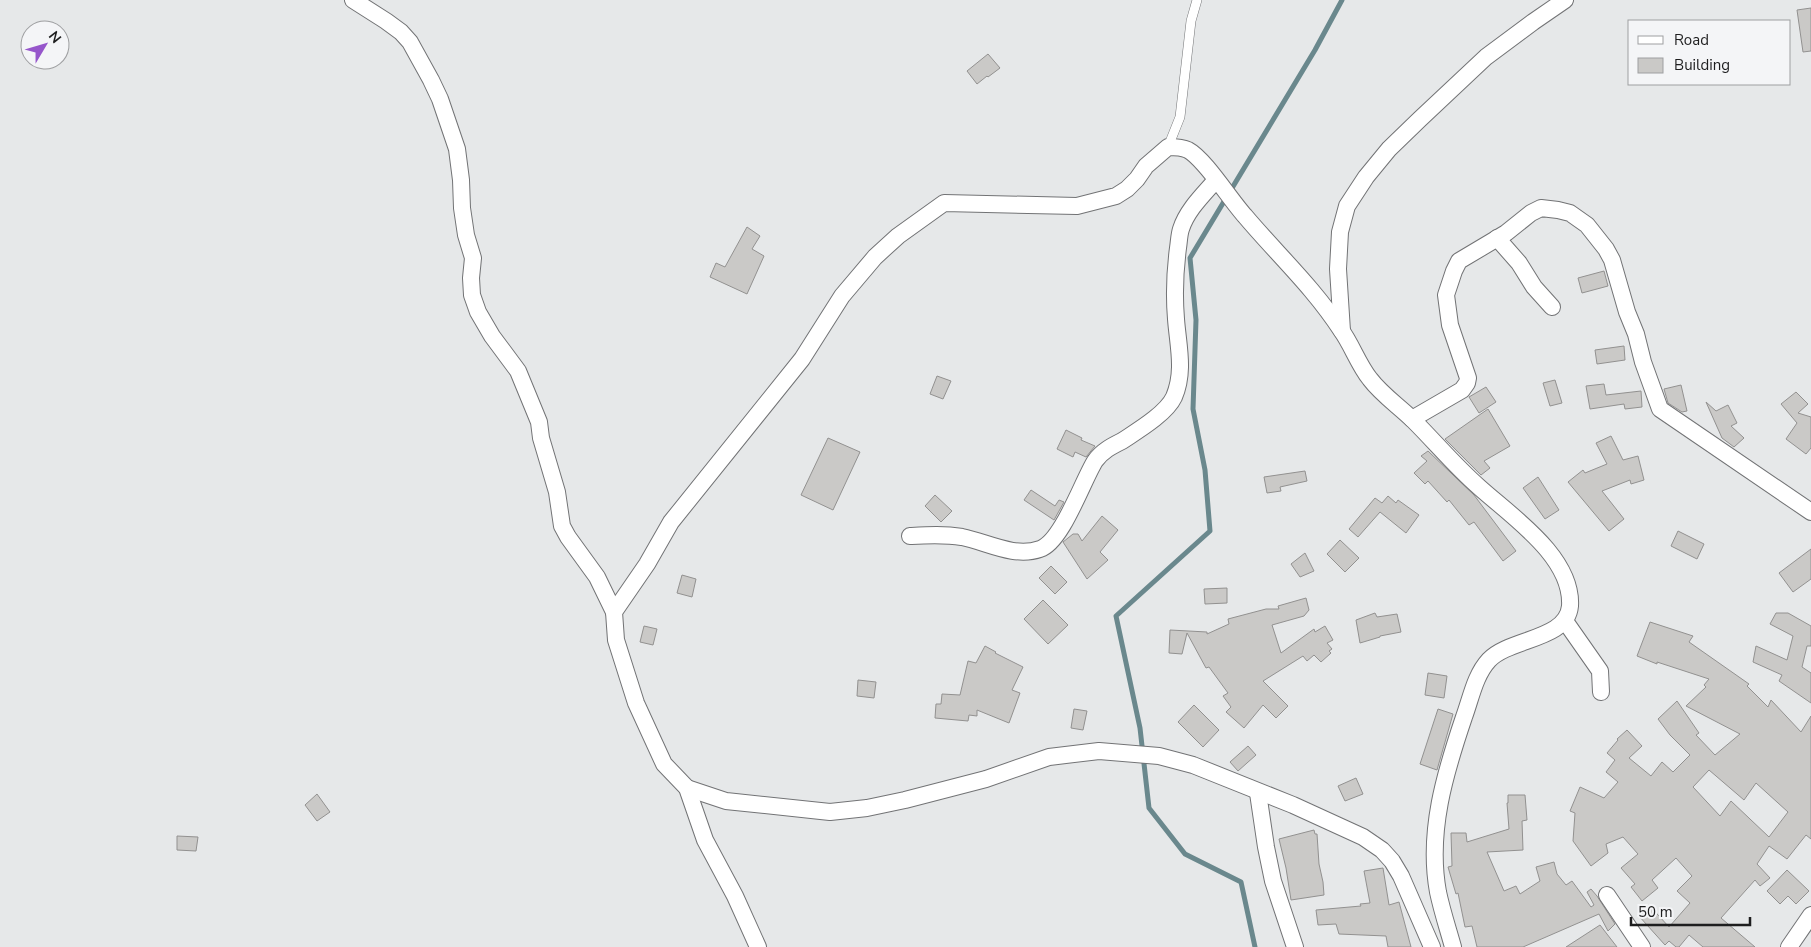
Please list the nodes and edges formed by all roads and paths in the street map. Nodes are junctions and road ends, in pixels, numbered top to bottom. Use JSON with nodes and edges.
{"nodes":[{"id":1,"x":353,"y":0,"type":"edge"},
{"id":2,"x":1197,"y":0,"type":"edge"},
{"id":3,"x":1565,"y":0,"type":"edge"},
{"id":4,"x":1168,"y":147,"type":"junction"},
{"id":5,"x":1218,"y":183,"type":"junction"},
{"id":6,"x":1497,"y":238,"type":"junction"},
{"id":7,"x":1552,"y":307,"type":"dead end"},
{"id":8,"x":1342,"y":331,"type":"junction"},
{"id":9,"x":1412,"y":419,"type":"junction"},
{"id":10,"x":1811,"y":512,"type":"edge"},
{"id":11,"x":910,"y":536,"type":"dead end"},
{"id":12,"x":614,"y":612,"type":"junction"},
{"id":13,"x":1565,"y":621,"type":"junction"},
{"id":14,"x":1601,"y":692,"type":"dead end"},
{"id":15,"x":687,"y":788,"type":"junction"},
{"id":16,"x":1258,"y":793,"type":"junction"},
{"id":17,"x":1607,"y":895,"type":"dead end"},
{"id":18,"x":1811,"y":914,"type":"edge"},
{"id":19,"x":758,"y":947,"type":"edge"},
{"id":20,"x":1295,"y":947,"type":"edge"},
{"id":21,"x":1432,"y":947,"type":"edge"},
{"id":22,"x":1453,"y":947,"type":"edge"},
{"id":23,"x":1642,"y":947,"type":"edge"},
{"id":24,"x":1789,"y":947,"type":"edge"}],
"edges":[{"from":1,"to":12,"type":"street"},
{"from":2,"to":4,"type":"lane"},
{"from":3,"to":8,"type":"street"},
{"from":4,"to":5,"type":"street"},
{"from":4,"to":12,"type":"street"},
{"from":5,"to":8,"type":"street"},
{"from":5,"to":11,"type":"street"},
{"from":6,"to":7,"type":"street"},
{"from":6,"to":9,"type":"street"},
{"from":6,"to":10,"type":"street"},
{"from":8,"to":9,"type":"street"},
{"from":9,"to":13,"type":"street"},
{"from":12,"to":15,"type":"street"},
{"from":13,"to":14,"type":"street"},
{"from":13,"to":22,"type":"street"},
{"from":15,"to":16,"type":"street"},
{"from":15,"to":19,"type":"street"},
{"from":16,"to":20,"type":"street"},
{"from":16,"to":21,"type":"street"},
{"from":17,"to":23,"type":"street"},
{"from":18,"to":24,"type":"street"}]}
